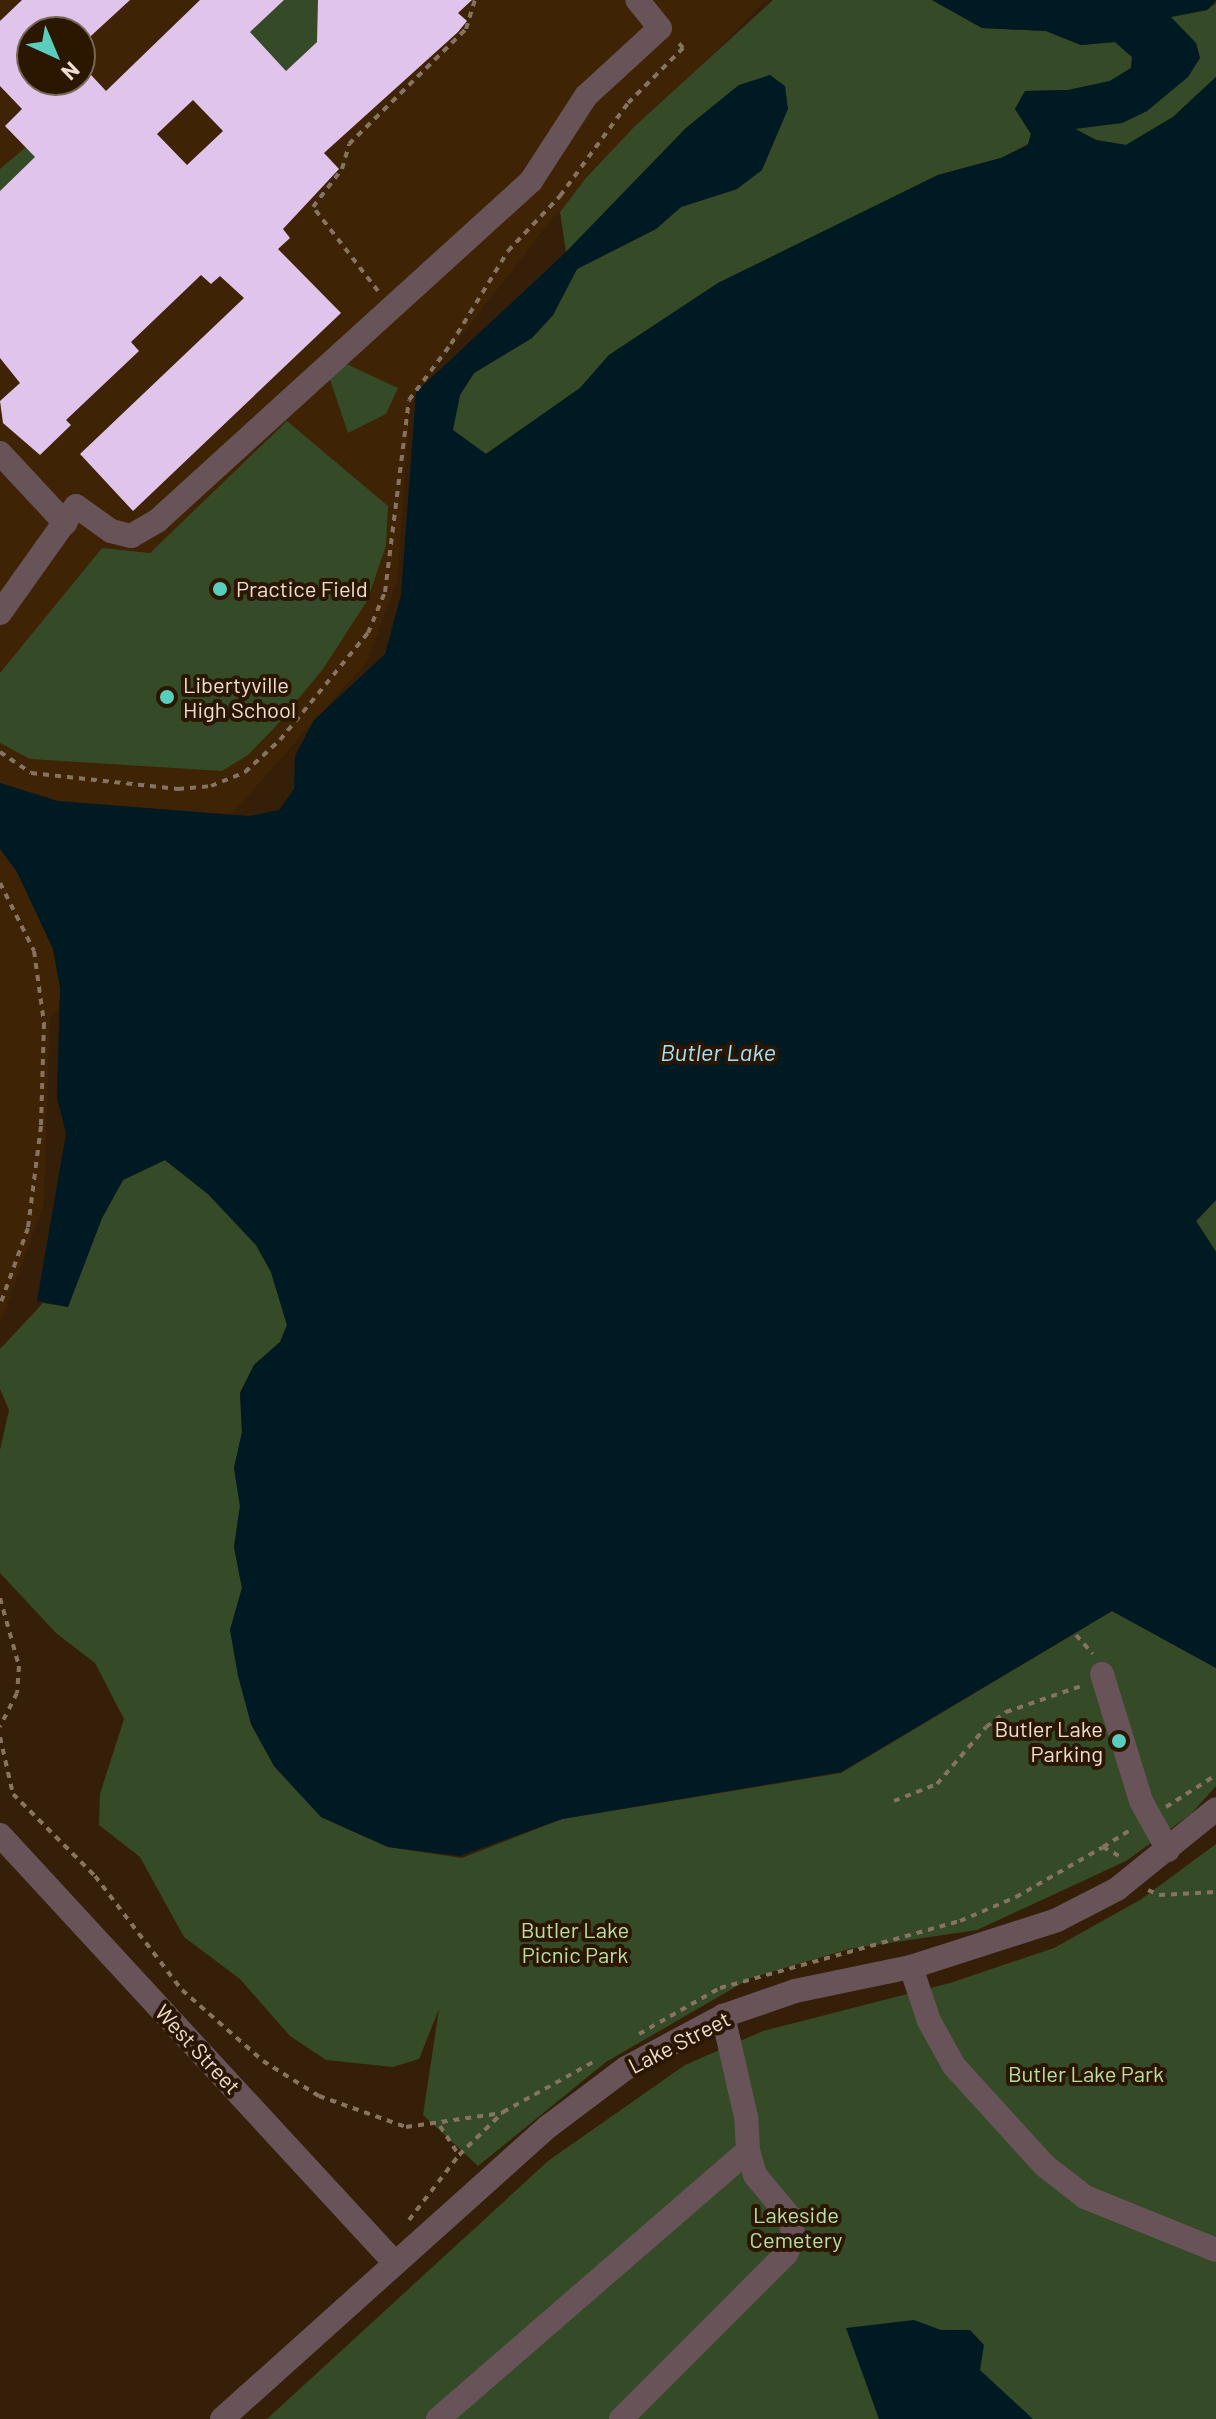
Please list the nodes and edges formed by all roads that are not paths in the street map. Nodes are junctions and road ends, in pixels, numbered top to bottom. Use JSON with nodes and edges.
{"nodes":[{"id":1,"x":637,"y":0,"type":"edge"},
{"id":2,"x":0,"y":453,"type":"edge"},
{"id":3,"x":65,"y":523,"type":"junction"},
{"id":4,"x":0,"y":613,"type":"edge"},
{"id":5,"x":1102,"y":1674,"type":"road end"},
{"id":6,"x":1216,"y":1809,"type":"edge"},
{"id":7,"x":0,"y":1835,"type":"edge"},
{"id":8,"x":1168,"y":1850,"type":"junction"},
{"id":9,"x":911,"y":1967,"type":"junction"},
{"id":10,"x":723,"y":2016,"type":"junction"},
{"id":11,"x":748,"y":2150,"type":"junction"},
{"id":12,"x":1216,"y":2250,"type":"edge"},
{"id":13,"x":395,"y":2263,"type":"junction"},
{"id":14,"x":222,"y":2419,"type":"edge"},
{"id":15,"x":438,"y":2419,"type":"edge"},
{"id":16,"x":621,"y":2419,"type":"edge"}],
"edges":[{"from":1,"to":3,"type":"street"},
{"from":2,"to":3,"type":"street"},
{"from":3,"to":4,"type":"street"},
{"from":5,"to":8,"type":"street"},
{"from":6,"to":8,"type":"street","name":"Lake Street"},
{"from":7,"to":13,"type":"street","name":"West Street"},
{"from":8,"to":9,"type":"street","name":"Lake Street"},
{"from":9,"to":10,"type":"street","name":"Lake Street"},
{"from":9,"to":12,"type":"street"},
{"from":10,"to":11,"type":"street"},
{"from":10,"to":13,"type":"street","name":"Lake Street"},
{"from":11,"to":15,"type":"street"},
{"from":11,"to":16,"type":"street"},
{"from":13,"to":14,"type":"street","name":"Lake Street"}]}
